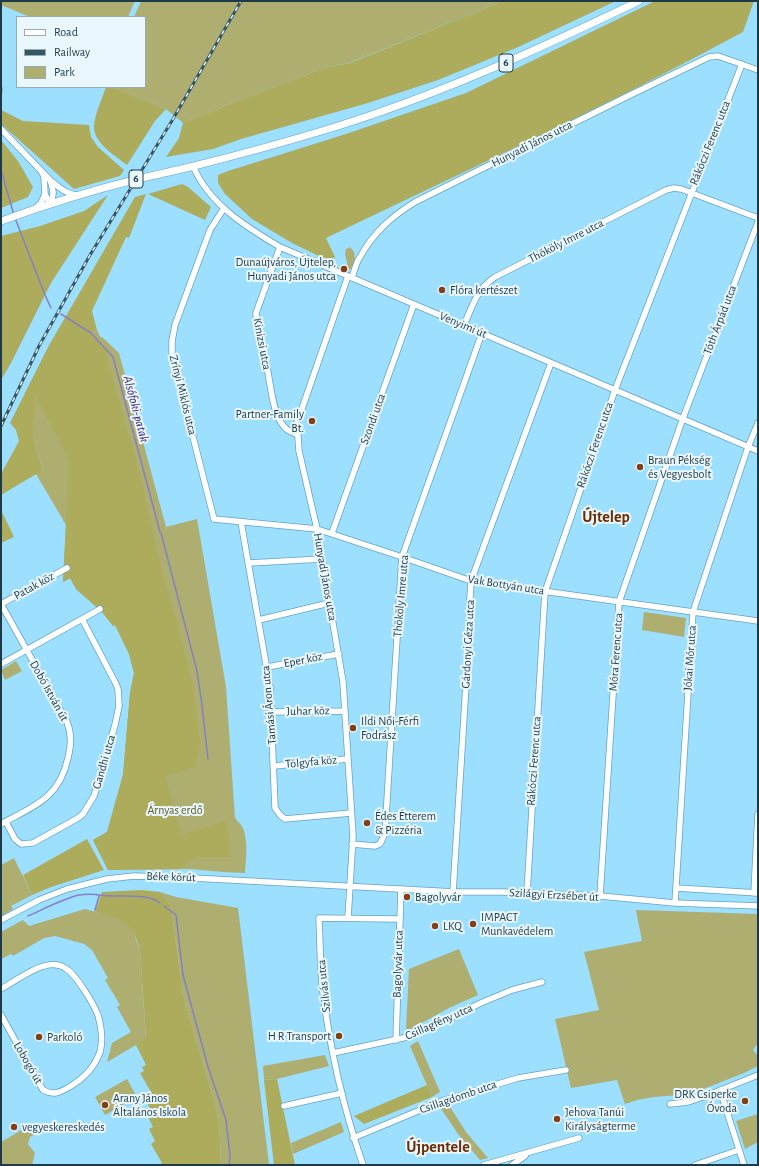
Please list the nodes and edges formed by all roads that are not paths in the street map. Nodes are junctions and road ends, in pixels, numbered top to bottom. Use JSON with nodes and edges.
{"nodes":[{"id":1,"x":639,"y":1,"type":"edge"},
{"id":2,"x":742,"y":64,"type":"junction"},
{"id":3,"x":758,"y":70,"type":"edge"},
{"id":4,"x":1,"y":129,"type":"edge"},
{"id":5,"x":193,"y":166,"type":"junction"},
{"id":6,"x":39,"y":167,"type":"junction"},
{"id":7,"x":50,"y":180,"type":"junction"},
{"id":8,"x":691,"y":192,"type":"junction"},
{"id":9,"x":45,"y":194,"type":"junction"},
{"id":10,"x":81,"y":195,"type":"junction"},
{"id":11,"x":50,"y":204,"type":"junction"},
{"id":12,"x":224,"y":208,"type":"junction"},
{"id":13,"x":36,"y":209,"type":"junction"},
{"id":14,"x":758,"y":218,"type":"edge"},
{"id":15,"x":1,"y":220,"type":"edge"},
{"id":16,"x":758,"y":222,"type":"edge"},
{"id":17,"x":280,"y":247,"type":"junction"},
{"id":18,"x":350,"y":277,"type":"junction"},
{"id":19,"x":414,"y":304,"type":"junction"},
{"id":20,"x":464,"y":325,"type":"junction"},
{"id":21,"x":482,"y":333,"type":"junction"},
{"id":22,"x":551,"y":363,"type":"junction"},
{"id":23,"x":615,"y":390,"type":"junction"},
{"id":24,"x":683,"y":418,"type":"junction"},
{"id":25,"x":758,"y":423,"type":"edge"},
{"id":26,"x":297,"y":434,"type":"junction"},
{"id":27,"x":748,"y":447,"type":"junction"},
{"id":28,"x":758,"y":451,"type":"edge"},
{"id":29,"x":214,"y":519,"type":"joint"},
{"id":30,"x":241,"y":522,"type":"junction"},
{"id":31,"x":317,"y":529,"type":"junction"},
{"id":32,"x":332,"y":533,"type":"junction"},
{"id":33,"x":402,"y":556,"type":"junction"},
{"id":34,"x":322,"y":559,"type":"junction"},
{"id":35,"x":248,"y":563,"type":"junction"},
{"id":36,"x":67,"y":568,"type":"dead end"},
{"id":37,"x":471,"y":582,"type":"junction"},
{"id":38,"x":545,"y":592,"type":"junction"},
{"id":39,"x":619,"y":602,"type":"junction"},
{"id":40,"x":329,"y":603,"type":"junction"},
{"id":41,"x":1,"y":604,"type":"edge"},
{"id":42,"x":100,"y":609,"type":"dead end"},
{"id":43,"x":693,"y":612,"type":"junction"},
{"id":44,"x":82,"y":619,"type":"junction"},
{"id":45,"x":258,"y":620,"type":"junction"},
{"id":46,"x":758,"y":621,"type":"edge"},
{"id":47,"x":26,"y":650,"type":"junction"},
{"id":48,"x":338,"y":654,"type":"junction"},
{"id":49,"x":1,"y":664,"type":"edge"},
{"id":50,"x":266,"y":667,"type":"junction"},
{"id":51,"x":344,"y":711,"type":"junction"},
{"id":52,"x":271,"y":712,"type":"junction"},
{"id":53,"x":348,"y":759,"type":"junction"},
{"id":54,"x":274,"y":766,"type":"junction"},
{"id":55,"x":352,"y":813,"type":"junction"},
{"id":56,"x":758,"y":814,"type":"edge"},
{"id":57,"x":3,"y":823,"type":"edge"},
{"id":58,"x":352,"y":844,"type":"junction"},
{"id":59,"x":350,"y":887,"type":"junction"},
{"id":60,"x":676,"y":888,"type":"junction"},
{"id":61,"x":401,"y":889,"type":"junction"},
{"id":62,"x":453,"y":892,"type":"junction"},
{"id":63,"x":527,"y":893,"type":"junction"},
{"id":64,"x":756,"y":893,"type":"edge"},
{"id":65,"x":600,"y":896,"type":"junction"},
{"id":66,"x":675,"y":903,"type":"junction"},
{"id":67,"x":758,"y":906,"type":"edge"},
{"id":68,"x":348,"y":918,"type":"junction"},
{"id":69,"x":399,"y":919,"type":"junction"},
{"id":70,"x":1,"y":920,"type":"edge"},
{"id":71,"x":542,"y":982,"type":"dead end"},
{"id":72,"x":1,"y":989,"type":"edge"},
{"id":73,"x":1,"y":1015,"type":"edge"},
{"id":74,"x":396,"y":1040,"type":"junction"},
{"id":75,"x":333,"y":1053,"type":"junction"},
{"id":76,"x":566,"y":1070,"type":"dead end"},
{"id":77,"x":758,"y":1074,"type":"edge"},
{"id":78,"x":720,"y":1090,"type":"junction"},
{"id":79,"x":342,"y":1093,"type":"junction"},
{"id":80,"x":670,"y":1104,"type":"dead end"},
{"id":81,"x":284,"y":1106,"type":"dead end"},
{"id":82,"x":353,"y":1138,"type":"junction"},
{"id":83,"x":579,"y":1138,"type":"dead end"},
{"id":84,"x":739,"y":1150,"type":"junction"},
{"id":85,"x":532,"y":1152,"type":"junction"},
{"id":86,"x":487,"y":1164,"type":"edge"},
{"id":87,"x":362,"y":1165,"type":"edge"},
{"id":88,"x":497,"y":1165,"type":"edge"},
{"id":89,"x":512,"y":1165,"type":"edge"},
{"id":90,"x":695,"y":1165,"type":"edge"},
{"id":91,"x":744,"y":1165,"type":"edge"}],
"edges":[{"from":1,"to":5,"type":"main road","number":"6"},
{"from":2,"to":3,"type":"street","name":"Hunyadi János utca"},
{"from":2,"to":8,"type":"street","name":"Rákóczi Ferenc utca"},
{"from":2,"to":18,"type":"street","name":"Hunyadi János utca"},
{"from":4,"to":6,"type":"street"},
{"from":5,"to":10,"type":"main road","number":"6"},
{"from":5,"to":12,"type":"street","name":"Venyimi út"},
{"from":6,"to":7,"type":"street"},
{"from":6,"to":9,"type":"street"},
{"from":7,"to":10,"type":"street"},
{"from":7,"to":11,"type":"street"},
{"from":8,"to":14,"type":"street","name":"Thököly Imre utca"},
{"from":8,"to":20,"type":"street","name":"Thököly Imre utca"},
{"from":8,"to":23,"type":"street","name":"Rákóczi Ferenc utca"},
{"from":9,"to":11,"type":"street"},
{"from":9,"to":13,"type":"street"},
{"from":10,"to":11,"type":"main road","number":"6"},
{"from":11,"to":13,"type":"main road","number":"6"},
{"from":12,"to":17,"type":"street","name":"Venyimi út"},
{"from":12,"to":29,"type":"street","name":"Zrínyi Miklós utca"},
{"from":13,"to":15,"type":"main road","number":"6"},
{"from":16,"to":24,"type":"street","name":"Tóth Árpád utca"},
{"from":17,"to":18,"type":"street","name":"Venyimi út"},
{"from":17,"to":26,"type":"street","name":"Kinizsi utca"},
{"from":18,"to":19,"type":"street","name":"Venyimi út"},
{"from":18,"to":26,"type":"street","name":"Hunyadi János utca"},
{"from":19,"to":20,"type":"street","name":"Venyimi út"},
{"from":19,"to":32,"type":"street","name":"Szondi utca"},
{"from":20,"to":21,"type":"street","name":"Venyimi út"},
{"from":21,"to":22,"type":"street","name":"Venyimi út"},
{"from":21,"to":33,"type":"street","name":"Thököly Imre utca"},
{"from":22,"to":23,"type":"street","name":"Venyimi út"},
{"from":22,"to":37,"type":"street","name":"Gárdonyi Géza utca"},
{"from":23,"to":24,"type":"street","name":"Venyimi út"},
{"from":23,"to":38,"type":"street","name":"Rákóczi Ferenc utca"},
{"from":24,"to":27,"type":"street","name":"Venyimi út"},
{"from":24,"to":39,"type":"street","name":"Móra Ferenc utca"},
{"from":25,"to":27,"type":"street","name":"Jókai Mór utca"},
{"from":26,"to":31,"type":"street","name":"Hunyadi János utca"},
{"from":27,"to":28,"type":"street","name":"Venyimi út"},
{"from":27,"to":43,"type":"street","name":"Jókai Mór utca"},
{"from":29,"to":30,"type":"street","name":"Vak Bottyán utca"},
{"from":30,"to":31,"type":"street","name":"Vak Bottyán utca"},
{"from":30,"to":35,"type":"street","name":"Tamási Áron utca"},
{"from":31,"to":32,"type":"street","name":"Vak Bottyán utca"},
{"from":31,"to":34,"type":"street","name":"Hunyadi János utca"},
{"from":32,"to":33,"type":"street","name":"Vak Bottyán utca"},
{"from":33,"to":37,"type":"street","name":"Vak Bottyán utca"},
{"from":33,"to":58,"type":"street","name":"Thököly Imre utca"},
{"from":34,"to":35,"type":"street"},
{"from":34,"to":40,"type":"street","name":"Hunyadi János utca"},
{"from":35,"to":45,"type":"street","name":"Tamási Áron utca"},
{"from":36,"to":41,"type":"street","name":"Patak köz"},
{"from":37,"to":38,"type":"street","name":"Vak Bottyán utca"},
{"from":37,"to":62,"type":"street","name":"Gárdonyi Géza utca"},
{"from":38,"to":39,"type":"street","name":"Vak Bottyán utca"},
{"from":38,"to":63,"type":"street","name":"Rákóczi Ferenc utca"},
{"from":39,"to":43,"type":"street","name":"Vak Bottyán utca"},
{"from":39,"to":65,"type":"street","name":"Móra Ferenc utca"},
{"from":40,"to":45,"type":"street"},
{"from":40,"to":48,"type":"street","name":"Hunyadi János utca"},
{"from":41,"to":47,"type":"street","name":"Dobó István út"},
{"from":42,"to":44,"type":"street"},
{"from":43,"to":46,"type":"street","name":"Vak Bottyán utca"},
{"from":43,"to":60,"type":"street","name":"Jókai Mór utca"},
{"from":44,"to":47,"type":"street"},
{"from":44,"to":57,"type":"street","name":"Gandhi utca"},
{"from":45,"to":50,"type":"street","name":"Tamási Áron utca"},
{"from":47,"to":49,"type":"street"},
{"from":47,"to":57,"type":"street","name":"Dobó István út"},
{"from":48,"to":50,"type":"street","name":"Eper köz"},
{"from":48,"to":51,"type":"street","name":"Hunyadi János utca"},
{"from":50,"to":52,"type":"street","name":"Tamási Áron utca"},
{"from":51,"to":52,"type":"street","name":"Juhar köz"},
{"from":51,"to":53,"type":"street","name":"Hunyadi János utca"},
{"from":52,"to":54,"type":"street","name":"Tamási Áron utca"},
{"from":53,"to":54,"type":"street","name":"Tölgyfa köz"},
{"from":53,"to":55,"type":"street","name":"Hunyadi János utca"},
{"from":54,"to":55,"type":"street","name":"Tamási Áron utca"},
{"from":55,"to":58,"type":"street","name":"Hunyadi János utca"},
{"from":56,"to":64,"type":"street"},
{"from":58,"to":59,"type":"street","name":"Hunyadi János utca"},
{"from":59,"to":61,"type":"street","name":"Szilágyi Erzsébet út"},
{"from":59,"to":68,"type":"street","name":"Hunyadi János utca"},
{"from":59,"to":70,"type":"street","name":"Béke körút"},
{"from":60,"to":64,"type":"street"},
{"from":60,"to":66,"type":"street","name":"Jókai Mór utca"},
{"from":61,"to":62,"type":"street","name":"Szilágyi Erzsébet út"},
{"from":61,"to":69,"type":"street","name":"Bagolyvár utca"},
{"from":62,"to":63,"type":"street","name":"Szilágyi Erzsébet út"},
{"from":63,"to":65,"type":"street","name":"Szilágyi Erzsébet út"},
{"from":65,"to":66,"type":"street","name":"Szilágyi Erzsébet út"},
{"from":66,"to":67,"type":"street","name":"Szilágyi Erzsébet út"},
{"from":68,"to":69,"type":"street"},
{"from":68,"to":75,"type":"street","name":"Szilvás utca"},
{"from":69,"to":74,"type":"street","name":"Bagolyvár utca"},
{"from":71,"to":74,"type":"street","name":"Csillagfény utca"},
{"from":72,"to":73,"type":"street","name":"Lobogó út"},
{"from":74,"to":75,"type":"street","name":"Csillagfény utca"},
{"from":75,"to":79,"type":"street","name":"Szilvás utca"},
{"from":76,"to":82,"type":"street","name":"Csillagdomb utca"},
{"from":77,"to":78,"type":"street"},
{"from":78,"to":80,"type":"street"},
{"from":78,"to":84,"type":"street"},
{"from":79,"to":81,"type":"street"},
{"from":79,"to":82,"type":"street","name":"Szilvás utca"},
{"from":82,"to":87,"type":"street","name":"Szilvás utca"},
{"from":83,"to":85,"type":"street"},
{"from":84,"to":90,"type":"street"},
{"from":84,"to":91,"type":"street"},
{"from":85,"to":86,"type":"street"},
{"from":85,"to":89,"type":"street"},
{"from":86,"to":88,"type":"street"}]}
